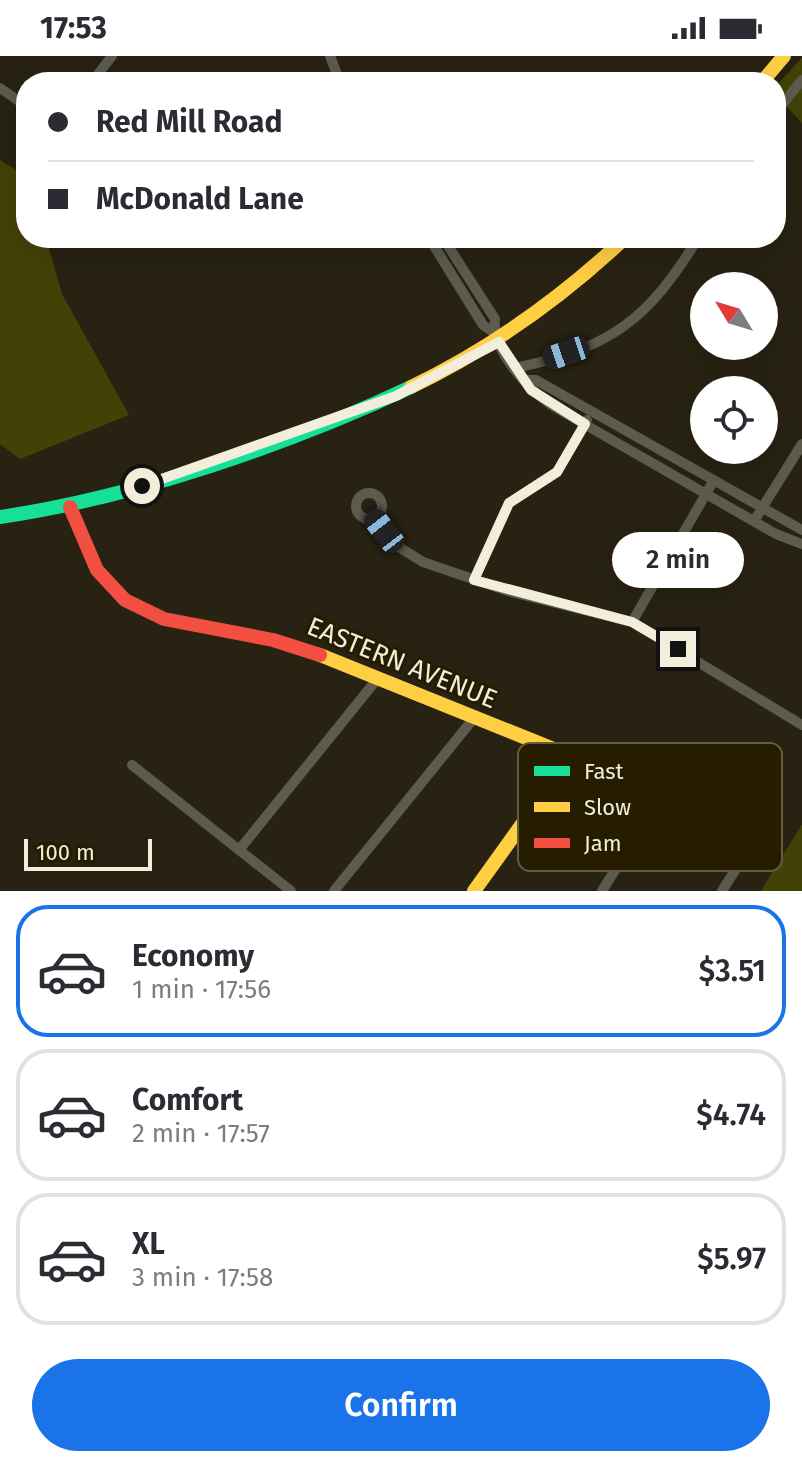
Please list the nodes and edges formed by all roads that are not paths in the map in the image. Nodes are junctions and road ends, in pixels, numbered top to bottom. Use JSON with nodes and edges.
{"nodes":[{"id":1,"x":112,"y":56,"type":"edge"},
{"id":2,"x":784,"y":56,"type":"edge"},
{"id":3,"x":100,"y":72,"type":"edge"},
{"id":4,"x":770,"y":72,"type":"edge"},
{"id":5,"x":802,"y":80,"type":"edge"},
{"id":6,"x":786,"y":100,"type":"edge"},
{"id":7,"x":435,"y":248,"type":"edge"},
{"id":8,"x":449,"y":248,"type":"edge"},
{"id":9,"x":614,"y":248,"type":"edge"},
{"id":10,"x":691,"y":248,"type":"edge"},
{"id":11,"x":496,"y":337,"type":"junction"},
{"id":12,"x":515,"y":368,"type":"junction"},
{"id":13,"x":525,"y":380,"type":"junction"},
{"id":14,"x":591,"y":411,"type":"junction"},
{"id":15,"x":585,"y":424,"type":"junction"},
{"id":16,"x":802,"y":444,"type":"edge"},
{"id":17,"x":714,"y":480,"type":"junction"},
{"id":18,"x":705,"y":494,"type":"junction"},
{"id":19,"x":70,"y":507,"type":"junction"},
{"id":20,"x":762,"y":508,"type":"junction"},
{"id":21,"x":0,"y":517,"type":"edge"},
{"id":22,"x":374,"y":519,"type":"dead end"},
{"id":23,"x":754,"y":521,"type":"junction"},
{"id":24,"x":802,"y":530,"type":"edge"},
{"id":25,"x":802,"y":544,"type":"edge"},
{"id":26,"x":474,"y":580,"type":"junction"},
{"id":27,"x":632,"y":622,"type":"junction"},
{"id":28,"x":378,"y":678,"type":"junction"},
{"id":29,"x":474,"y":718,"type":"junction"},
{"id":30,"x":802,"y":725,"type":"edge"},
{"id":31,"x":538,"y":743,"type":"edge"},
{"id":32,"x":132,"y":765,"type":"dead end"},
{"id":33,"x":518,"y":830,"type":"edge"},
{"id":34,"x":239,"y":850,"type":"junction"},
{"id":35,"x":615,"y":871,"type":"edge"},
{"id":36,"x":733,"y":871,"type":"edge"},
{"id":37,"x":291,"y":891,"type":"edge"},
{"id":38,"x":334,"y":891,"type":"edge"},
{"id":39,"x":474,"y":891,"type":"edge"},
{"id":40,"x":602,"y":891,"type":"edge"},
{"id":41,"x":722,"y":891,"type":"edge"}],
"edges":[{"from":1,"to":3,"type":"street"},
{"from":2,"to":4,"type":"street"},
{"from":5,"to":6,"type":"street"},
{"from":7,"to":11,"type":"street"},
{"from":8,"to":11,"type":"street"},
{"from":9,"to":11,"type":"street"},
{"from":10,"to":12,"type":"street"},
{"from":11,"to":12,"type":"street"},
{"from":11,"to":19,"type":"street"},
{"from":12,"to":13,"type":"street"},
{"from":13,"to":14,"type":"street"},
{"from":13,"to":15,"type":"street"},
{"from":14,"to":15,"type":"street"},
{"from":14,"to":17,"type":"street"},
{"from":15,"to":18,"type":"street"},
{"from":15,"to":26,"type":"street"},
{"from":16,"to":20,"type":"street"},
{"from":17,"to":18,"type":"street"},
{"from":17,"to":20,"type":"street"},
{"from":18,"to":23,"type":"street"},
{"from":18,"to":27,"type":"street"},
{"from":19,"to":21,"type":"street"},
{"from":19,"to":28,"type":"street","name":"EASTERN AVENUE"},
{"from":20,"to":23,"type":"street"},
{"from":20,"to":24,"type":"street"},
{"from":22,"to":26,"type":"street"},
{"from":23,"to":25,"type":"street"},
{"from":26,"to":27,"type":"street"},
{"from":27,"to":30,"type":"street"},
{"from":28,"to":29,"type":"street","name":"EASTERN AVENUE"},
{"from":28,"to":34,"type":"street"},
{"from":29,"to":31,"type":"street","name":"EASTERN AVENUE"},
{"from":29,"to":38,"type":"street"},
{"from":32,"to":34,"type":"street"},
{"from":33,"to":39,"type":"street"},
{"from":34,"to":37,"type":"street"},
{"from":35,"to":40,"type":"street"},
{"from":36,"to":41,"type":"street","name":"EASTERN AVENUE"}]}
